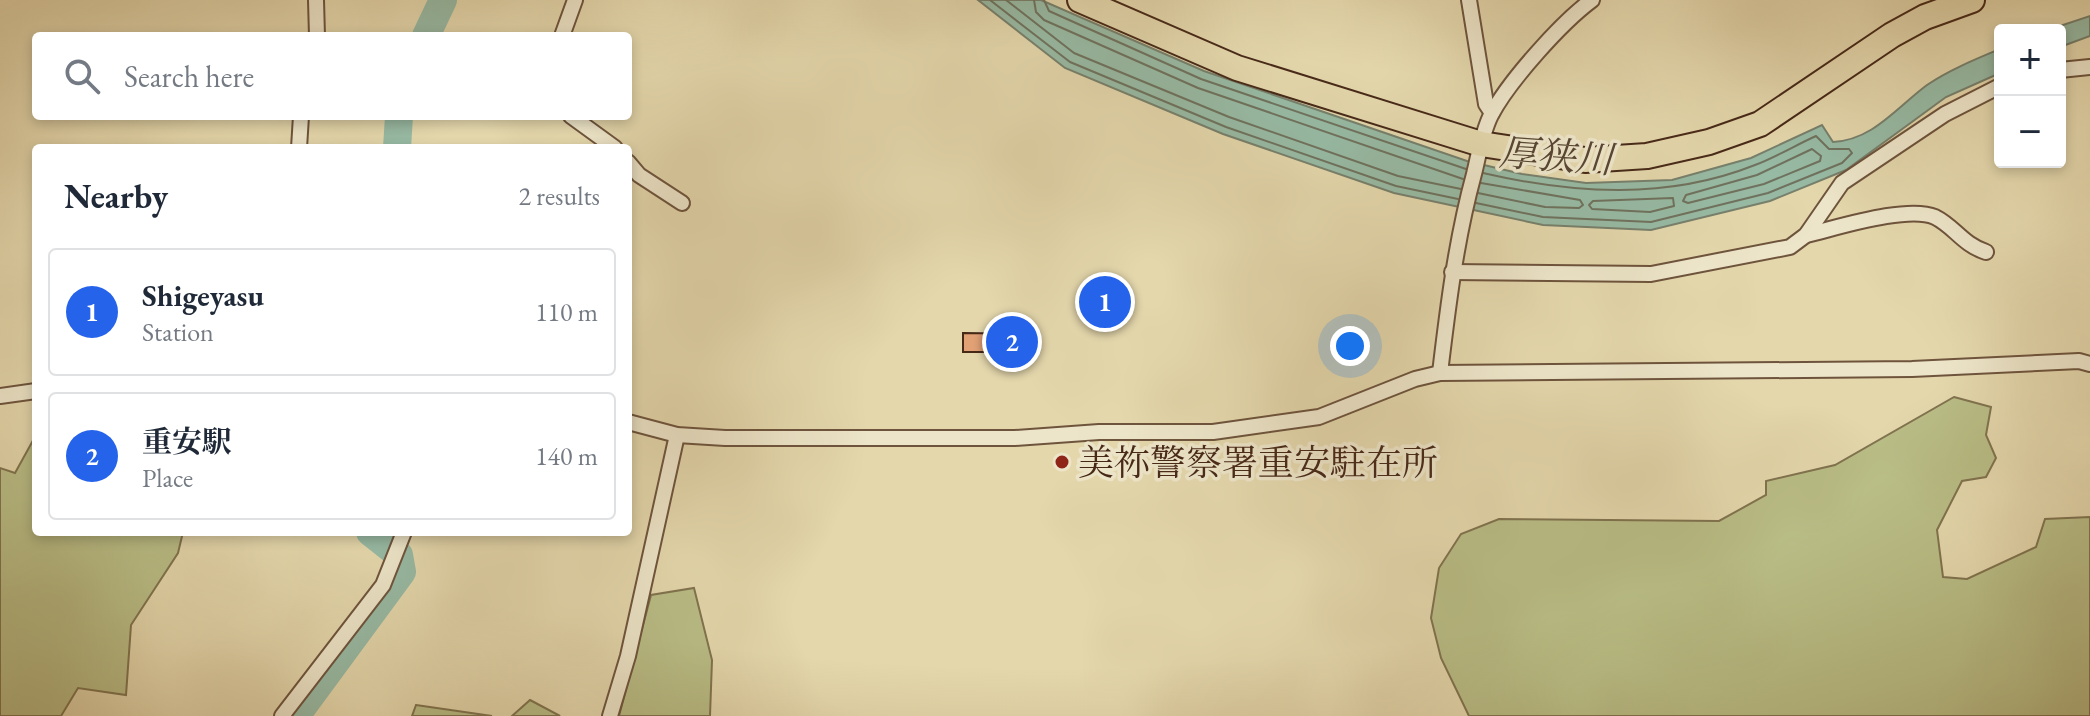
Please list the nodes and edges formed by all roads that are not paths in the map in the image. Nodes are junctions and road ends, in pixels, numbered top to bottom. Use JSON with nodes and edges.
{"nodes":[{"id":1,"x":316,"y":0,"type":"edge"},
{"id":2,"x":575,"y":0,"type":"edge"},
{"id":3,"x":1080,"y":0,"type":"edge"},
{"id":4,"x":1469,"y":0,"type":"edge"},
{"id":5,"x":1592,"y":0,"type":"edge"},
{"id":6,"x":1971,"y":0,"type":"edge"},
{"id":7,"x":317,"y":32,"type":"edge"},
{"id":8,"x":563,"y":32,"type":"edge"},
{"id":9,"x":2090,"y":67,"type":"edge"},
{"id":10,"x":2066,"y":69,"type":"edge"},
{"id":11,"x":1994,"y":89,"type":"edge"},
{"id":12,"x":1492,"y":113,"type":"junction"},
{"id":13,"x":301,"y":120,"type":"edge"},
{"id":14,"x":576,"y":120,"type":"edge"},
{"id":15,"x":299,"y":144,"type":"edge"},
{"id":16,"x":610,"y":144,"type":"edge"},
{"id":17,"x":1480,"y":149,"type":"junction"},
{"id":18,"x":632,"y":167,"type":"edge"},
{"id":19,"x":682,"y":203,"type":"dead end"},
{"id":20,"x":1806,"y":235,"type":"junction"},
{"id":21,"x":1986,"y":252,"type":"dead end"},
{"id":22,"x":1452,"y":272,"type":"junction"},
{"id":23,"x":2090,"y":364,"type":"edge"},
{"id":24,"x":1440,"y":373,"type":"junction"},
{"id":25,"x":32,"y":392,"type":"edge"},
{"id":26,"x":0,"y":396,"type":"edge"},
{"id":27,"x":632,"y":423,"type":"edge"},
{"id":28,"x":677,"y":435,"type":"junction"},
{"id":29,"x":402,"y":536,"type":"edge"},
{"id":30,"x":282,"y":716,"type":"edge"},
{"id":31,"x":610,"y":716,"type":"edge"}],
"edges":[{"from":1,"to":7,"type":"street"},
{"from":2,"to":8,"type":"street"},
{"from":3,"to":17,"type":"highway"},
{"from":4,"to":12,"type":"street"},
{"from":5,"to":12,"type":"street"},
{"from":6,"to":17,"type":"highway"},
{"from":9,"to":10,"type":"street"},
{"from":11,"to":20,"type":"street"},
{"from":12,"to":17,"type":"street"},
{"from":13,"to":15,"type":"street"},
{"from":14,"to":16,"type":"street"},
{"from":17,"to":22,"type":"street"},
{"from":18,"to":19,"type":"street"},
{"from":20,"to":21,"type":"street"},
{"from":20,"to":22,"type":"street"},
{"from":22,"to":24,"type":"street"},
{"from":23,"to":24,"type":"street"},
{"from":24,"to":28,"type":"street"},
{"from":25,"to":26,"type":"street"},
{"from":27,"to":28,"type":"street"},
{"from":28,"to":31,"type":"street"},
{"from":29,"to":30,"type":"street"}]}
